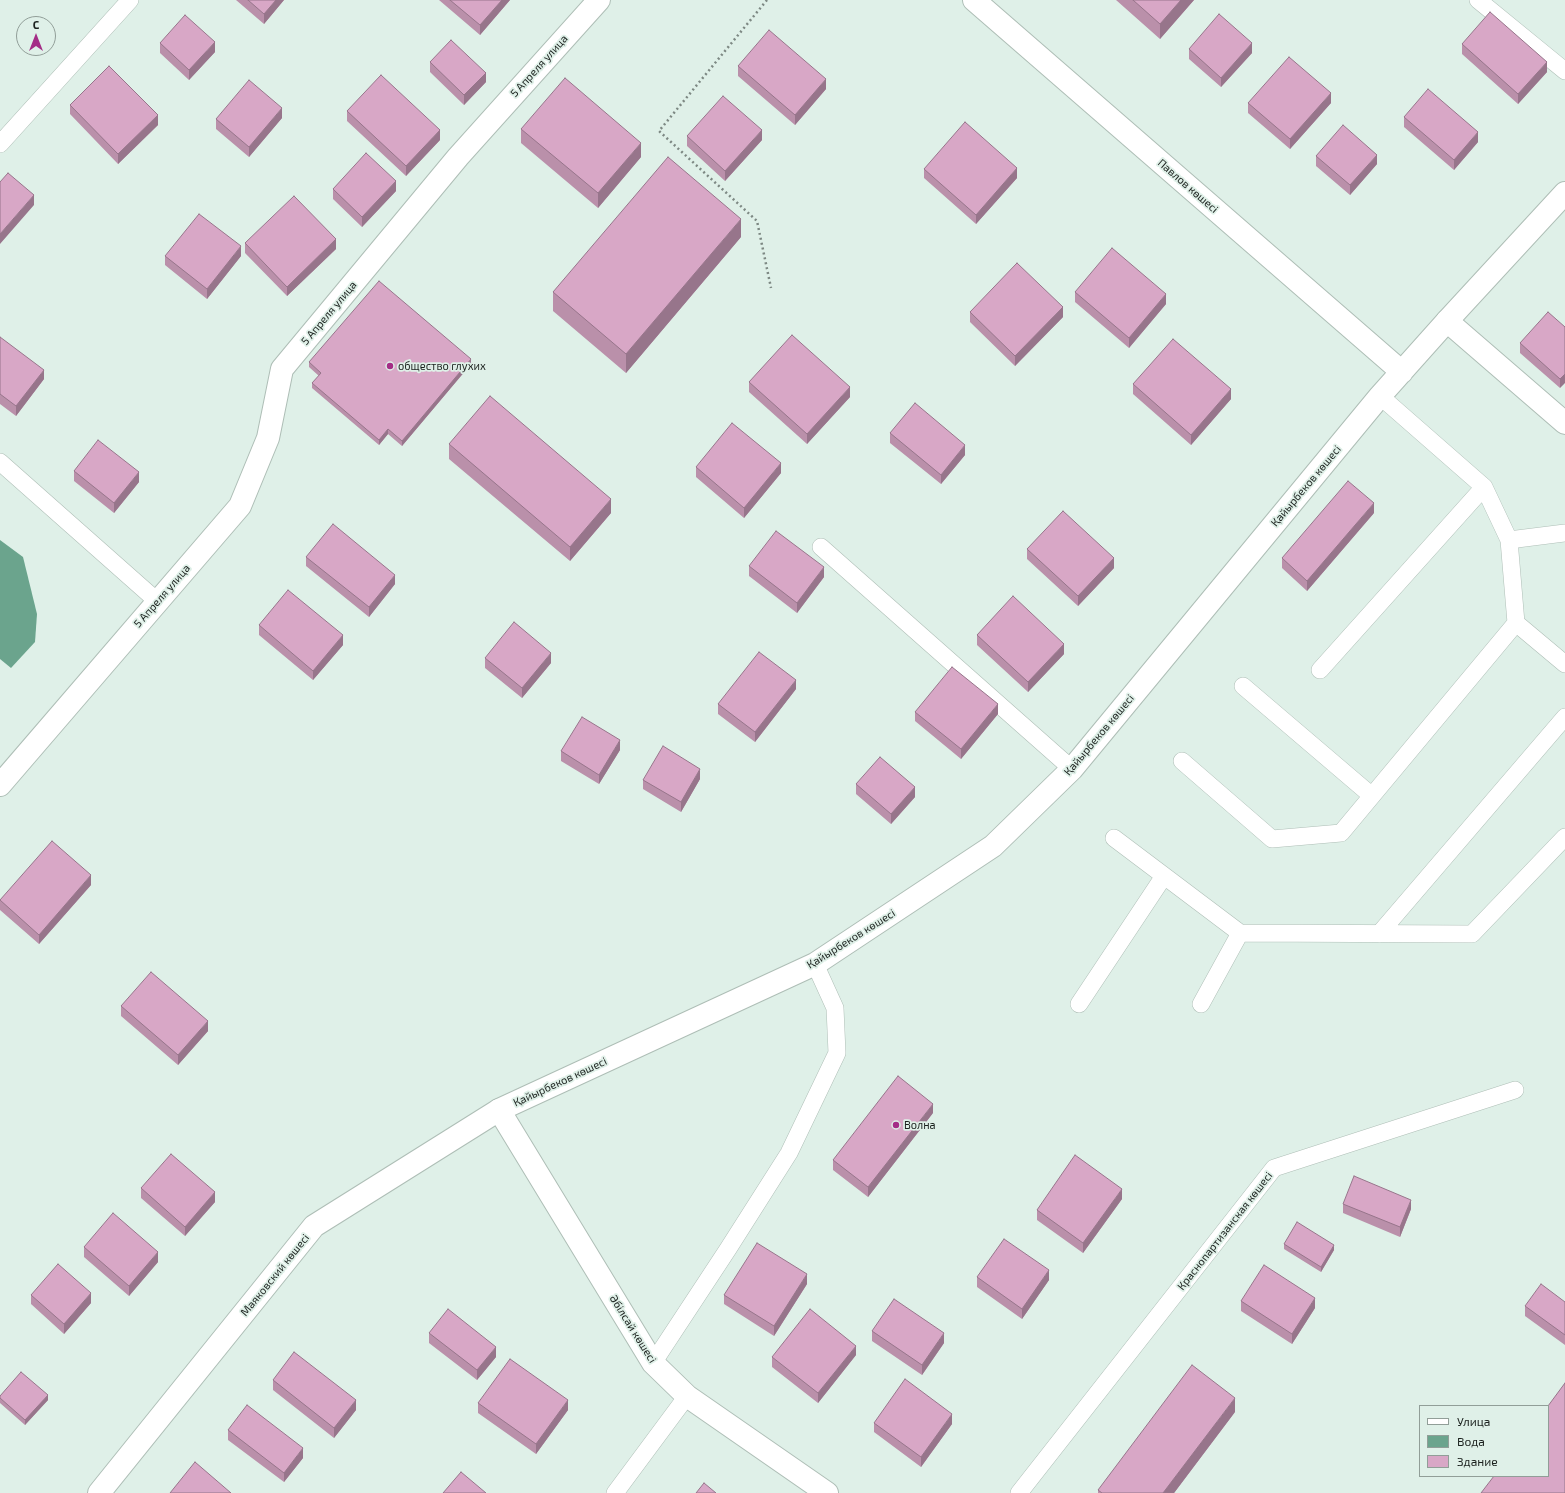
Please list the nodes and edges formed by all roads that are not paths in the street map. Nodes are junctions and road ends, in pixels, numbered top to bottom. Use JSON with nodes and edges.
{"nodes":[{"id":1,"x":130,"y":0,"type":"edge"},
{"id":2,"x":599,"y":0,"type":"edge"},
{"id":3,"x":974,"y":0,"type":"edge"},
{"id":4,"x":1478,"y":0,"type":"edge"},
{"id":5,"x":1565,"y":71,"type":"edge"},
{"id":6,"x":0,"y":144,"type":"edge"},
{"id":7,"x":1565,"y":193,"type":"edge"},
{"id":8,"x":1447,"y":321,"type":"junction"},
{"id":9,"x":1402,"y":372,"type":"junction"},
{"id":10,"x":1380,"y":396,"type":"junction"},
{"id":11,"x":1565,"y":423,"type":"edge"},
{"id":12,"x":0,"y":462,"type":"edge"},
{"id":13,"x":1484,"y":487,"type":"junction"},
{"id":14,"x":1565,"y":533,"type":"edge"},
{"id":15,"x":1509,"y":540,"type":"junction"},
{"id":16,"x":821,"y":547,"type":"dead end"},
{"id":17,"x":157,"y":601,"type":"junction"},
{"id":18,"x":1516,"y":623,"type":"junction"},
{"id":19,"x":1565,"y":664,"type":"edge"},
{"id":20,"x":1320,"y":670,"type":"dead end"},
{"id":21,"x":1243,"y":686,"type":"dead end"},
{"id":22,"x":1565,"y":717,"type":"edge"},
{"id":23,"x":1182,"y":761,"type":"dead end"},
{"id":24,"x":1072,"y":769,"type":"junction"},
{"id":25,"x":4,"y":781,"type":"edge"},
{"id":26,"x":1372,"y":796,"type":"junction"},
{"id":27,"x":1565,"y":837,"type":"edge"},
{"id":28,"x":1114,"y":838,"type":"dead end"},
{"id":29,"x":1164,"y":876,"type":"junction"},
{"id":30,"x":1240,"y":933,"type":"junction"},
{"id":31,"x":1379,"y":934,"type":"junction"},
{"id":32,"x":815,"y":964,"type":"junction"},
{"id":33,"x":1079,"y":1004,"type":"dead end"},
{"id":34,"x":1202,"y":1004,"type":"dead end"},
{"id":35,"x":1515,"y":1090,"type":"dead end"},
{"id":36,"x":499,"y":1110,"type":"junction"},
{"id":37,"x":653,"y":1363,"type":"junction"},
{"id":38,"x":687,"y":1396,"type":"junction"},
{"id":39,"x":99,"y":1493,"type":"edge"},
{"id":40,"x":615,"y":1493,"type":"edge"},
{"id":41,"x":827,"y":1493,"type":"edge"},
{"id":42,"x":1019,"y":1493,"type":"edge"}],
"edges":[{"from":1,"to":6,"type":"lane"},
{"from":2,"to":17,"type":"street","name":"5 Апреля улица"},
{"from":3,"to":9,"type":"street","name":"Павлов көшесі"},
{"from":4,"to":5,"type":"lane"},
{"from":7,"to":8,"type":"street","name":"Қайырбеков көшесі"},
{"from":8,"to":9,"type":"street","name":"Қайырбеков көшесі"},
{"from":8,"to":11,"type":"street"},
{"from":9,"to":10,"type":"street","name":"Қайырбеков көшесі"},
{"from":10,"to":13,"type":"lane"},
{"from":10,"to":24,"type":"street","name":"Қайырбеков көшесі"},
{"from":12,"to":17,"type":"lane"},
{"from":13,"to":15,"type":"lane"},
{"from":13,"to":20,"type":"lane"},
{"from":14,"to":15,"type":"lane"},
{"from":15,"to":18,"type":"lane"},
{"from":16,"to":24,"type":"lane"},
{"from":17,"to":25,"type":"street","name":"5 Апреля улица"},
{"from":18,"to":19,"type":"lane"},
{"from":18,"to":26,"type":"lane"},
{"from":21,"to":26,"type":"lane"},
{"from":22,"to":31,"type":"lane"},
{"from":23,"to":26,"type":"lane"},
{"from":24,"to":32,"type":"street","name":"Қайырбеков көшесі"},
{"from":27,"to":31,"type":"lane"},
{"from":28,"to":29,"type":"lane"},
{"from":29,"to":30,"type":"lane"},
{"from":29,"to":33,"type":"lane"},
{"from":30,"to":31,"type":"lane"},
{"from":30,"to":34,"type":"lane"},
{"from":32,"to":36,"type":"street","name":"Қайырбеков көшесі"},
{"from":32,"to":37,"type":"lane"},
{"from":35,"to":42,"type":"lane","name":"Краснопартизанская көшесі"},
{"from":36,"to":37,"type":"street","name":"Әбілсай көшесі"},
{"from":36,"to":39,"type":"street","name":"Маяковский көшесі"},
{"from":37,"to":38,"type":"street","name":"Әбілсай көшесі"},
{"from":38,"to":40,"type":"lane"},
{"from":38,"to":41,"type":"street","name":"Әбілсай көшесі"}]}
